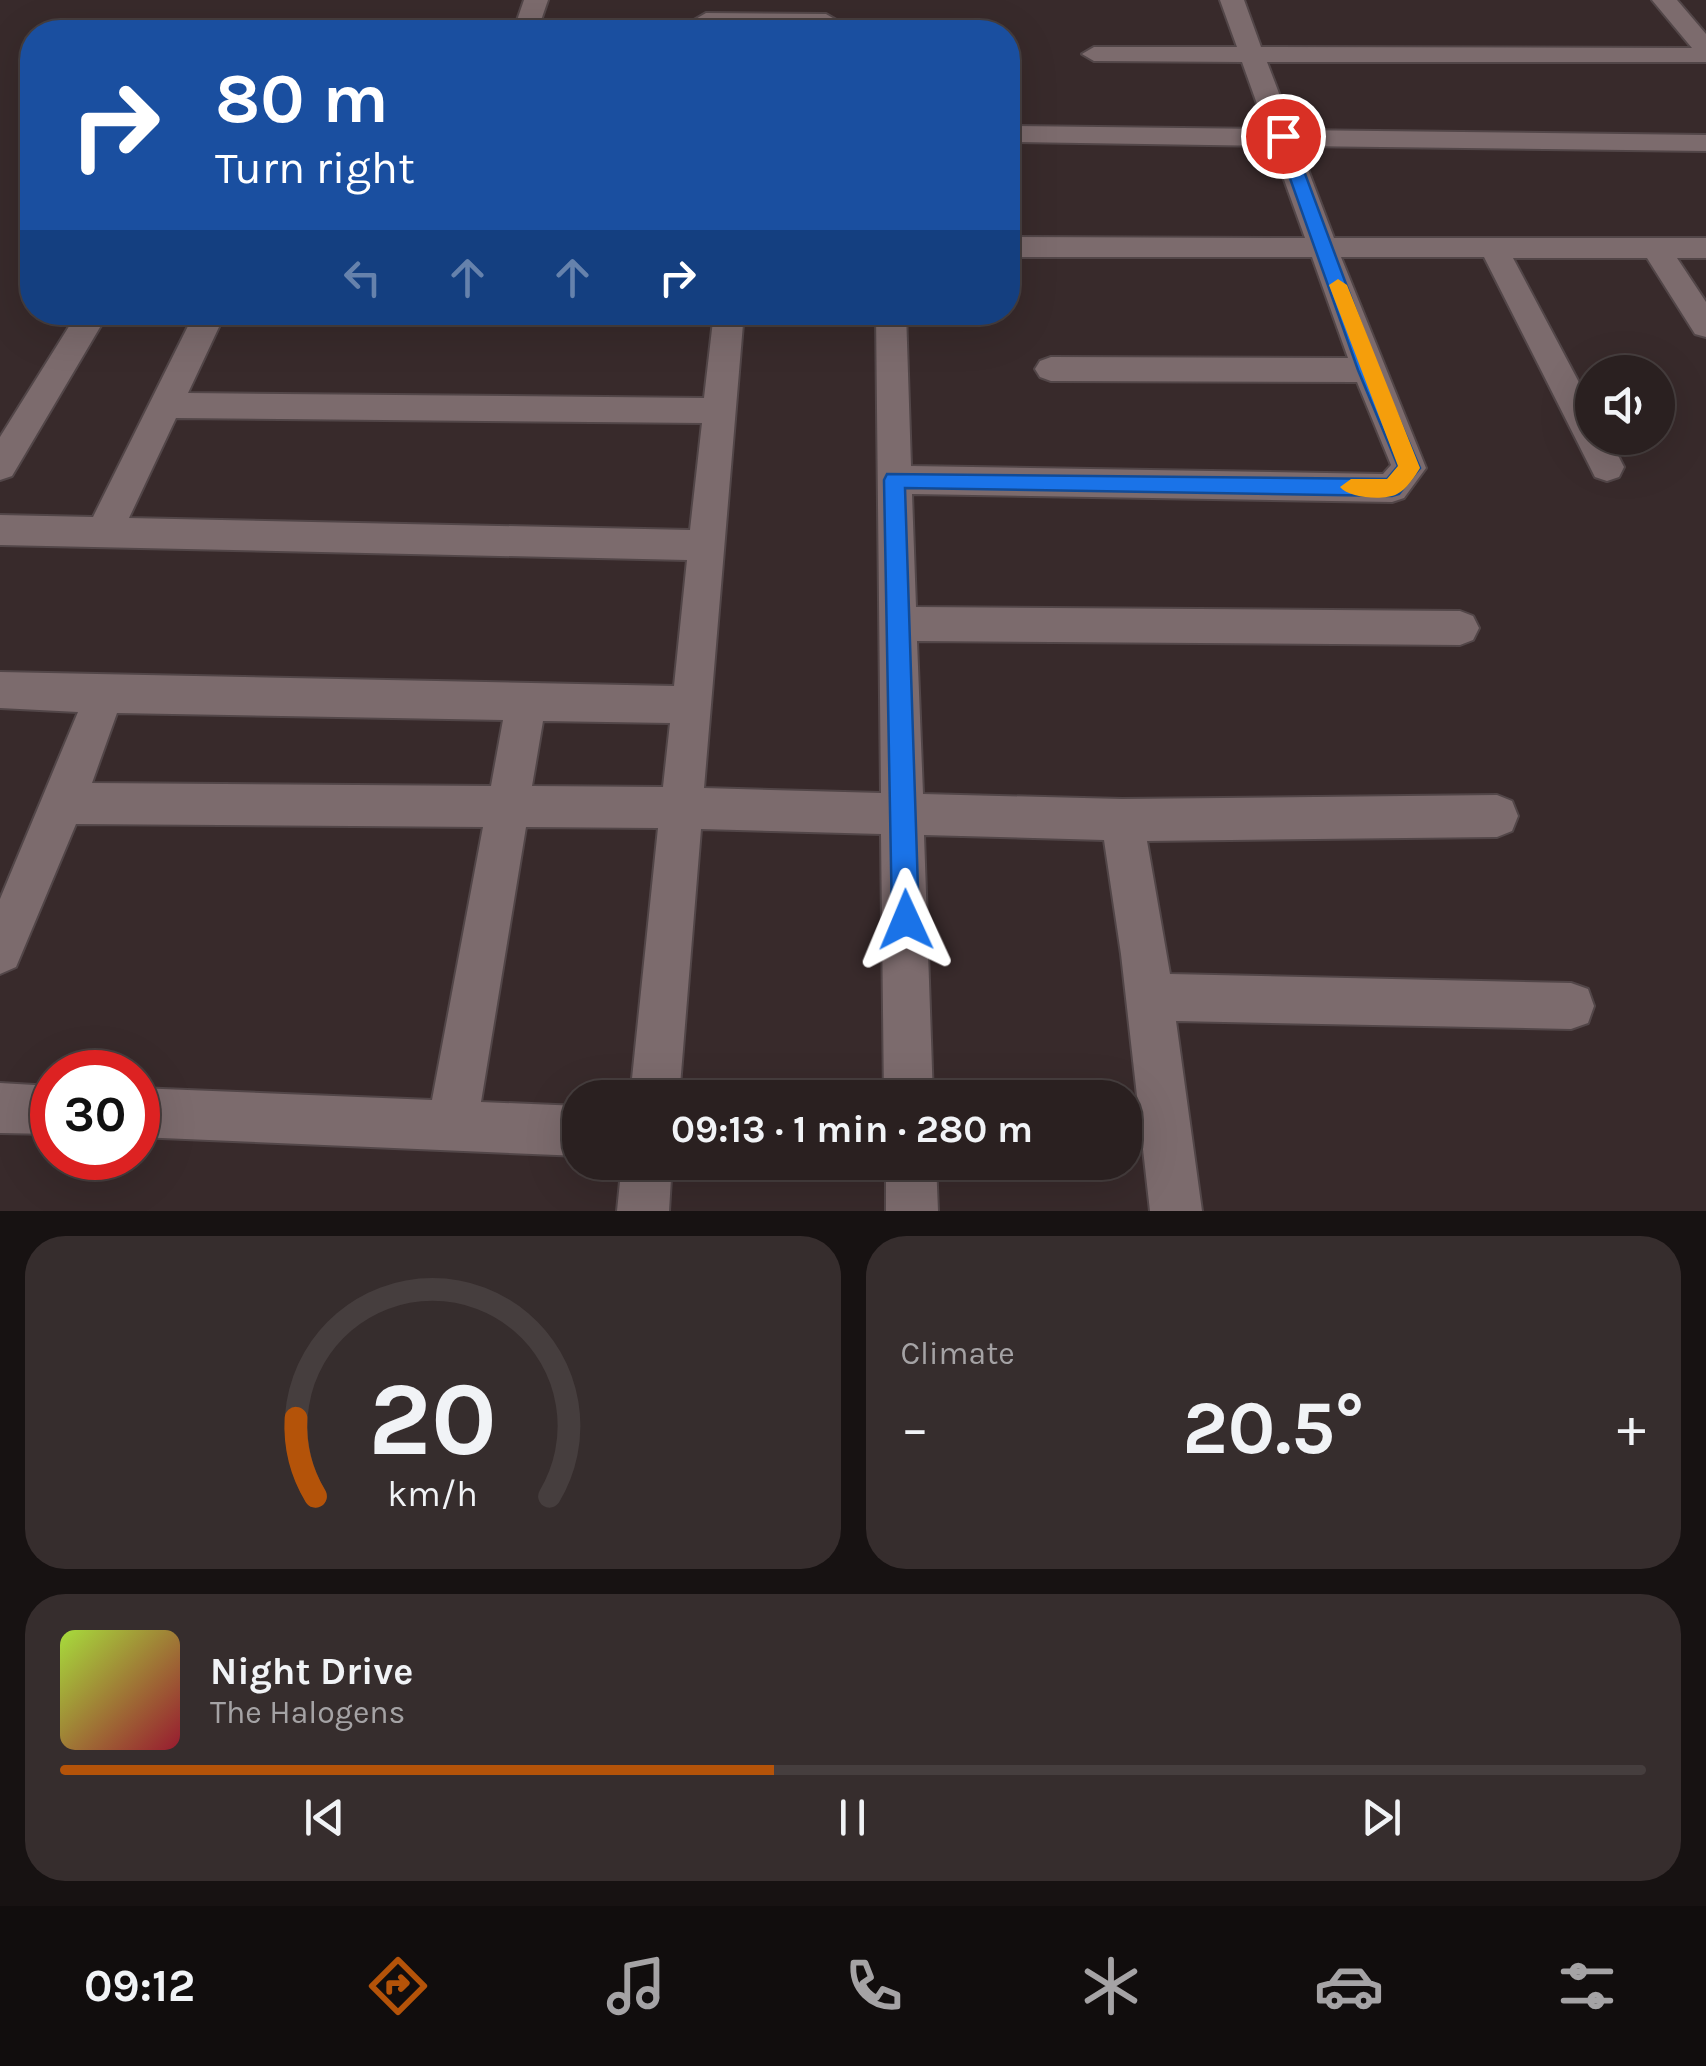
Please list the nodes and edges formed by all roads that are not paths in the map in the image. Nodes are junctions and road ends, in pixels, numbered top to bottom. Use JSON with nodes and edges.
{"nodes":[{"id":1,"x":1232,"y":0,"type":"edge"},
{"id":2,"x":1664,"y":0,"type":"edge"},
{"id":3,"x":706,"y":17,"type":"edge"},
{"id":4,"x":826,"y":18,"type":"edge"},
{"id":5,"x":1706,"y":52,"type":"edge"},
{"id":6,"x":1094,"y":54,"type":"dead end"},
{"id":7,"x":1253,"y":56,"type":"junction"},
{"id":8,"x":1020,"y":134,"type":"edge"},
{"id":9,"x":1283,"y":136,"type":"junction"},
{"id":10,"x":1706,"y":143,"type":"edge"},
{"id":11,"x":1020,"y":247,"type":"edge"},
{"id":12,"x":1325,"y":248,"type":"junction"},
{"id":13,"x":1706,"y":248,"type":"edge"},
{"id":14,"x":1494,"y":249,"type":"junction"},
{"id":15,"x":1657,"y":250,"type":"junction"},
{"id":16,"x":86,"y":325,"type":"edge"},
{"id":17,"x":205,"y":325,"type":"edge"},
{"id":18,"x":728,"y":325,"type":"edge"},
{"id":19,"x":891,"y":325,"type":"edge"},
{"id":20,"x":1706,"y":326,"type":"edge"},
{"id":21,"x":1051,"y":370,"type":"dead end"},
{"id":22,"x":1368,"y":370,"type":"junction"},
{"id":23,"x":166,"y":405,"type":"junction"},
{"id":24,"x":722,"y":412,"type":"junction"},
{"id":25,"x":0,"y":466,"type":"edge"},
{"id":26,"x":1607,"y":467,"type":"dead end"},
{"id":27,"x":894,"y":480,"type":"junction"},
{"id":28,"x":0,"y":530,"type":"edge"},
{"id":29,"x":104,"y":532,"type":"junction"},
{"id":30,"x":708,"y":545,"type":"junction"},
{"id":31,"x":900,"y":624,"type":"junction"},
{"id":32,"x":1460,"y":628,"type":"dead end"},
{"id":33,"x":0,"y":690,"type":"edge"},
{"id":34,"x":104,"y":696,"type":"junction"},
{"id":35,"x":526,"y":702,"type":"junction"},
{"id":36,"x":692,"y":705,"type":"junction"},
{"id":37,"x":64,"y":803,"type":"junction"},
{"id":38,"x":505,"y":806,"type":"junction"},
{"id":39,"x":682,"y":808,"type":"junction"},
{"id":40,"x":903,"y":813,"type":"junction"},
{"id":41,"x":1497,"y":816,"type":"dead end"},
{"id":42,"x":1122,"y":820,"type":"junction"},
{"id":43,"x":0,"y":951,"type":"edge"},
{"id":44,"x":1149,"y":997,"type":"junction"},
{"id":45,"x":1571,"y":1006,"type":"dead end"},
{"id":46,"x":656,"y":1080,"type":"edge"},
{"id":47,"x":910,"y":1080,"type":"edge"},
{"id":48,"x":0,"y":1108,"type":"edge"},
{"id":49,"x":30,"y":1109,"type":"edge"},
{"id":50,"x":160,"y":1114,"type":"edge"},
{"id":51,"x":452,"y":1126,"type":"junction"},
{"id":52,"x":562,"y":1130,"type":"edge"},
{"id":53,"x":646,"y":1180,"type":"edge"},
{"id":54,"x":911,"y":1180,"type":"edge"},
{"id":55,"x":643,"y":1211,"type":"edge"},
{"id":56,"x":912,"y":1211,"type":"edge"},
{"id":57,"x":1176,"y":1211,"type":"edge"}],
"edges":[{"from":1,"to":7,"type":"street"},
{"from":2,"to":5,"type":"street"},
{"from":3,"to":4,"type":"street"},
{"from":5,"to":7,"type":"street"},
{"from":6,"to":7,"type":"street"},
{"from":7,"to":9,"type":"street"},
{"from":8,"to":9,"type":"street"},
{"from":9,"to":10,"type":"street"},
{"from":9,"to":12,"type":"street"},
{"from":11,"to":12,"type":"street"},
{"from":12,"to":14,"type":"street"},
{"from":12,"to":22,"type":"street"},
{"from":13,"to":15,"type":"street"},
{"from":14,"to":15,"type":"street"},
{"from":14,"to":26,"type":"street"},
{"from":15,"to":20,"type":"street"},
{"from":16,"to":25,"type":"street"},
{"from":17,"to":23,"type":"street"},
{"from":18,"to":24,"type":"street"},
{"from":19,"to":27,"type":"street"},
{"from":21,"to":22,"type":"street"},
{"from":22,"to":27,"type":"street"},
{"from":23,"to":24,"type":"street"},
{"from":23,"to":29,"type":"street"},
{"from":24,"to":30,"type":"street"},
{"from":27,"to":31,"type":"street"},
{"from":28,"to":29,"type":"street"},
{"from":29,"to":30,"type":"street"},
{"from":30,"to":36,"type":"street"},
{"from":31,"to":32,"type":"street"},
{"from":31,"to":40,"type":"street"},
{"from":33,"to":34,"type":"street"},
{"from":34,"to":35,"type":"street"},
{"from":34,"to":37,"type":"street"},
{"from":35,"to":36,"type":"street"},
{"from":35,"to":38,"type":"street"},
{"from":36,"to":39,"type":"street"},
{"from":37,"to":38,"type":"street"},
{"from":37,"to":43,"type":"street"},
{"from":38,"to":39,"type":"street"},
{"from":38,"to":51,"type":"street"},
{"from":39,"to":40,"type":"street"},
{"from":39,"to":46,"type":"street"},
{"from":40,"to":42,"type":"street"},
{"from":40,"to":47,"type":"street"},
{"from":41,"to":42,"type":"street"},
{"from":42,"to":44,"type":"street"},
{"from":44,"to":45,"type":"street"},
{"from":44,"to":57,"type":"street"},
{"from":48,"to":49,"type":"street"},
{"from":50,"to":51,"type":"street"},
{"from":51,"to":52,"type":"street"},
{"from":53,"to":55,"type":"street"},
{"from":54,"to":56,"type":"street"}]}
